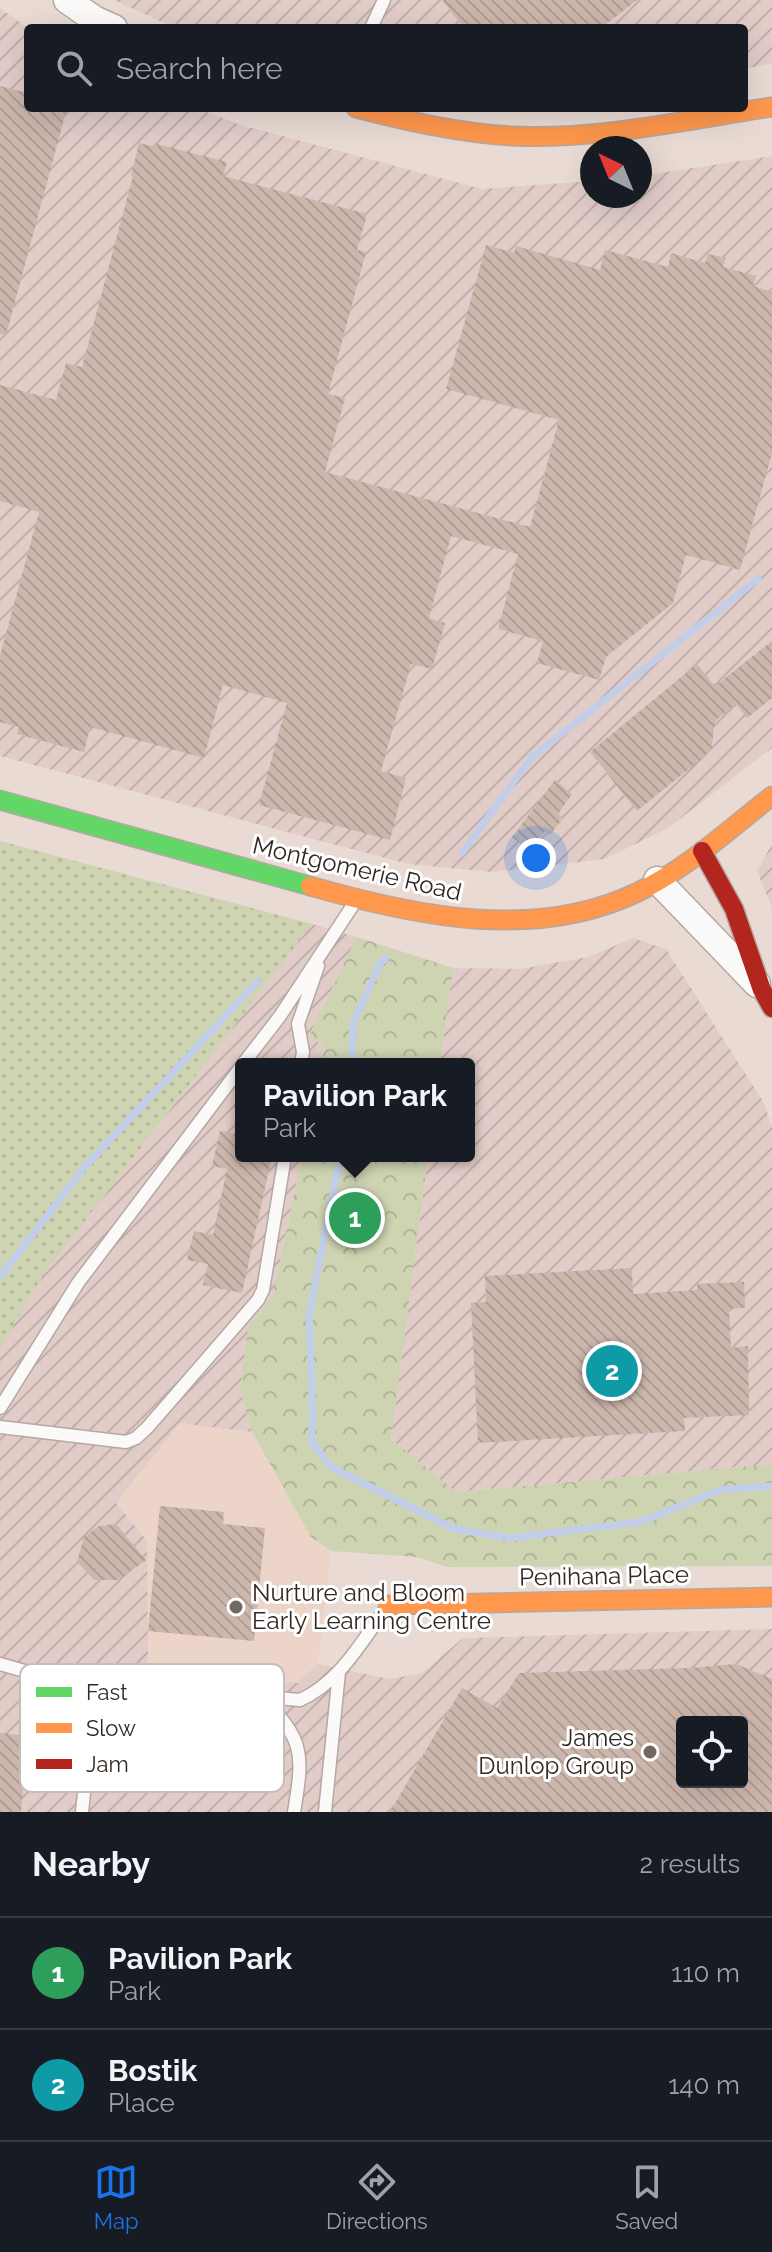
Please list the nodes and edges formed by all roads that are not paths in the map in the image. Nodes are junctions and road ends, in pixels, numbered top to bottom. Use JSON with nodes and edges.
{"nodes":[{"id":1,"x":67,"y":0,"type":"edge"},
{"id":2,"x":384,"y":0,"type":"edge"},
{"id":3,"x":105,"y":24,"type":"edge"},
{"id":4,"x":373,"y":24,"type":"edge"},
{"id":5,"x":772,"y":107,"type":"edge"},
{"id":6,"x":748,"y":110,"type":"edge"},
{"id":7,"x":373,"y":112,"type":"edge"},
{"id":8,"x":737,"y":112,"type":"edge"},
{"id":9,"x":772,"y":796,"type":"edge"},
{"id":10,"x":0,"y":800,"type":"edge"},
{"id":11,"x":702,"y":851,"type":"junction"},
{"id":12,"x":657,"y":880,"type":"junction"},
{"id":13,"x":357,"y":899,"type":"junction"},
{"id":14,"x":324,"y":948,"type":"junction"},
{"id":15,"x":767,"y":999,"type":"edge"},
{"id":16,"x":248,"y":1058,"type":"edge"},
{"id":17,"x":302,"y":1058,"type":"edge"},
{"id":18,"x":235,"y":1075,"type":"edge"},
{"id":19,"x":284,"y":1162,"type":"edge"},
{"id":20,"x":0,"y":1408,"type":"edge"},
{"id":21,"x":0,"y":1427,"type":"edge"},
{"id":22,"x":772,"y":1597,"type":"edge"},
{"id":23,"x":388,"y":1605,"type":"joint"},
{"id":24,"x":0,"y":1664,"type":"edge"},
{"id":25,"x":20,"y":1670,"type":"edge"},
{"id":26,"x":339,"y":1672,"type":"junction"},
{"id":27,"x":284,"y":1699,"type":"edge"},
{"id":28,"x":284,"y":1719,"type":"edge"},
{"id":29,"x":84,"y":1792,"type":"edge"},
{"id":30,"x":82,"y":1812,"type":"edge"},
{"id":31,"x":294,"y":1812,"type":"edge"},
{"id":32,"x":325,"y":1812,"type":"edge"}],
"edges":[{"from":1,"to":3,"type":"street"},
{"from":2,"to":4,"type":"lane"},
{"from":5,"to":6,"type":"street"},
{"from":7,"to":8,"type":"street"},
{"from":9,"to":11,"type":"street","name":"Montgomerie Road"},
{"from":10,"to":13,"type":"street","name":"Montgomerie Road"},
{"from":11,"to":12,"type":"street","name":"Montgomerie Road"},
{"from":11,"to":15,"type":"street"},
{"from":12,"to":13,"type":"street","name":"Montgomerie Road"},
{"from":12,"to":15,"type":"street"},
{"from":13,"to":14,"type":"lane"},
{"from":14,"to":16,"type":"lane"},
{"from":14,"to":17,"type":"lane"},
{"from":18,"to":20,"type":"lane"},
{"from":19,"to":21,"type":"lane"},
{"from":22,"to":23,"type":"street","name":"Penihana Place"},
{"from":23,"to":26,"type":"lane"},
{"from":24,"to":25,"type":"lane"},
{"from":26,"to":27,"type":"lane"},
{"from":26,"to":32,"type":"lane"},
{"from":28,"to":31,"type":"lane"},
{"from":29,"to":30,"type":"lane"}]}
